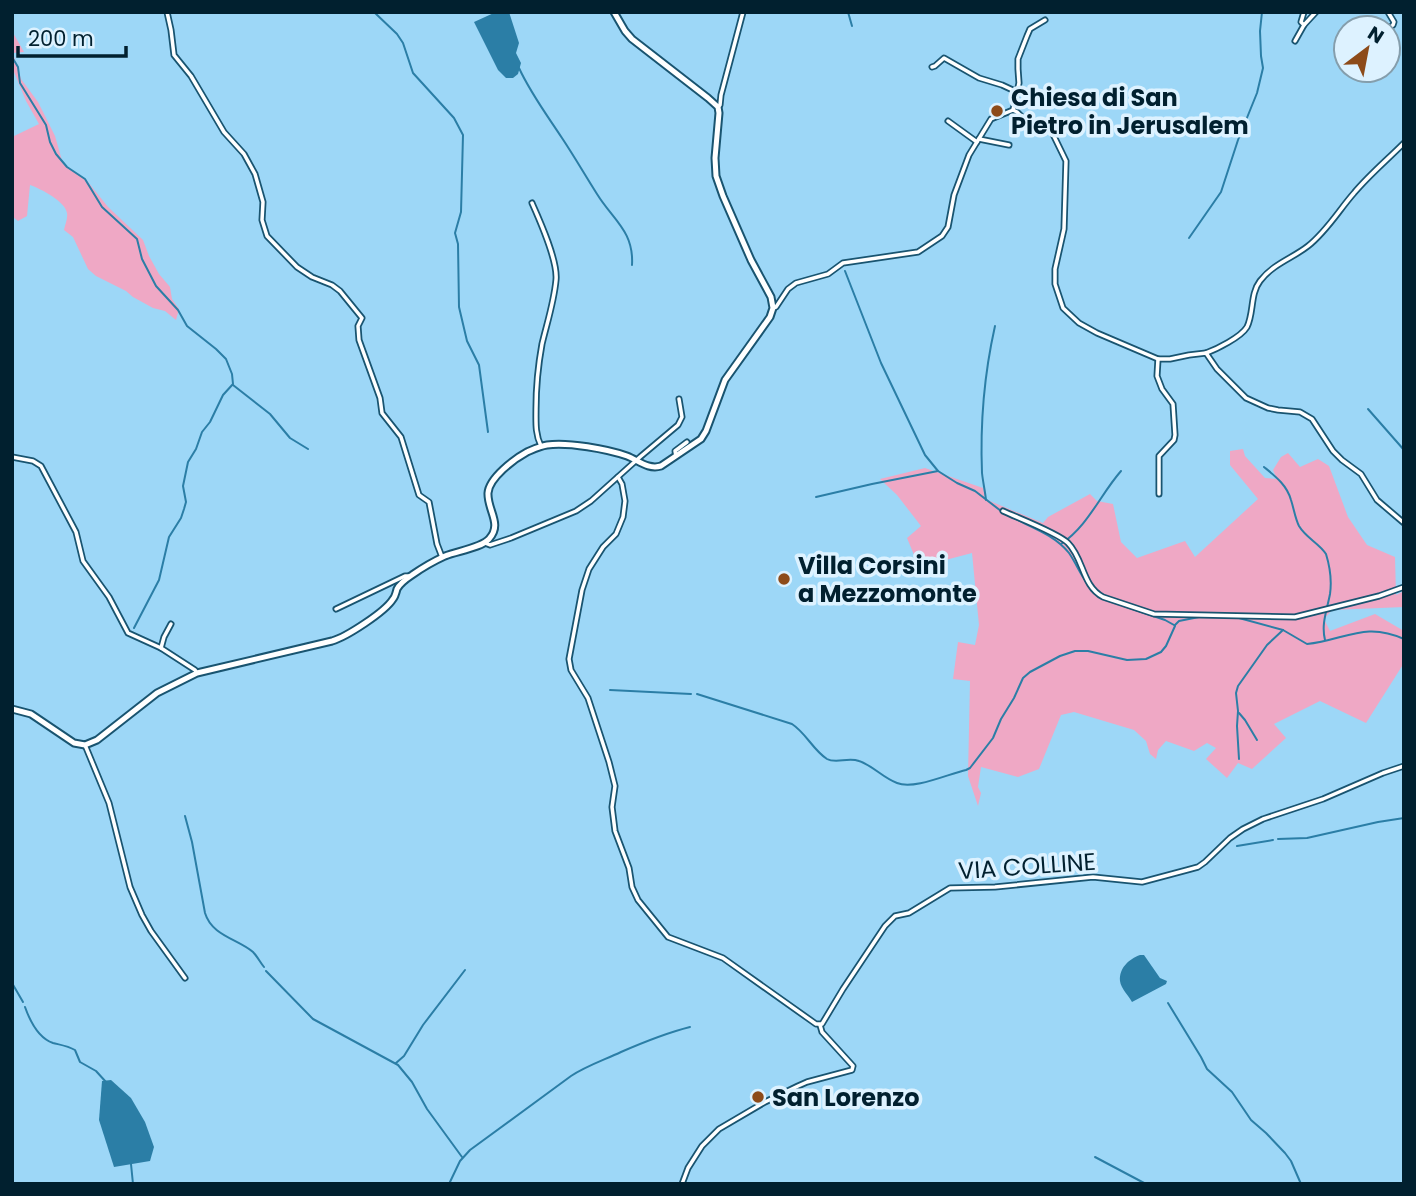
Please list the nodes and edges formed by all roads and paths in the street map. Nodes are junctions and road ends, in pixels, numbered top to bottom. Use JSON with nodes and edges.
{"nodes":[{"id":1,"x":167,"y":12,"type":"edge"},
{"id":2,"x":614,"y":12,"type":"edge"},
{"id":3,"x":743,"y":12,"type":"edge"},
{"id":4,"x":1304,"y":12,"type":"edge"},
{"id":5,"x":1316,"y":12,"type":"edge"},
{"id":6,"x":1045,"y":20,"type":"dead end"},
{"id":7,"x":1304,"y":25,"type":"junction"},
{"id":8,"x":1295,"y":41,"type":"dead end"},
{"id":9,"x":932,"y":67,"type":"dead end"},
{"id":10,"x":1017,"y":92,"type":"junction"},
{"id":11,"x":718,"y":107,"type":"junction"},
{"id":12,"x":1013,"y":110,"type":"junction"},
{"id":13,"x":948,"y":121,"type":"dead end"},
{"id":14,"x":978,"y":141,"type":"junction"},
{"id":15,"x":1404,"y":143,"type":"edge"},
{"id":16,"x":1009,"y":145,"type":"dead end"},
{"id":17,"x":532,"y":203,"type":"dead end"},
{"id":18,"x":773,"y":308,"type":"junction"},
{"id":19,"x":1206,"y":353,"type":"junction"},
{"id":20,"x":1158,"y":359,"type":"junction"},
{"id":21,"x":679,"y":399,"type":"dead end"},
{"id":22,"x":687,"y":442,"type":"dead end"},
{"id":23,"x":541,"y":446,"type":"junction"},
{"id":24,"x":676,"y":456,"type":"junction"},
{"id":25,"x":12,"y":457,"type":"edge"},
{"id":26,"x":636,"y":460,"type":"junction"},
{"id":27,"x":618,"y":477,"type":"junction"},
{"id":28,"x":1159,"y":494,"type":"dead end"},
{"id":29,"x":1003,"y":511,"type":"dead end"},
{"id":30,"x":1404,"y":523,"type":"edge"},
{"id":31,"x":485,"y":543,"type":"junction"},
{"id":32,"x":442,"y":557,"type":"junction"},
{"id":33,"x":410,"y":576,"type":"junction"},
{"id":34,"x":1404,"y":587,"type":"edge"},
{"id":35,"x":336,"y":609,"type":"dead end"},
{"id":36,"x":171,"y":624,"type":"dead end"},
{"id":37,"x":162,"y":648,"type":"junction"},
{"id":38,"x":197,"y":673,"type":"junction"},
{"id":39,"x":12,"y":709,"type":"edge"},
{"id":40,"x":85,"y":745,"type":"junction"},
{"id":41,"x":1404,"y":766,"type":"edge"},
{"id":42,"x":185,"y":978,"type":"dead end"},
{"id":43,"x":820,"y":1025,"type":"junction"},
{"id":44,"x":682,"y":1184,"type":"edge"}],
"edges":[{"from":1,"to":32,"type":"street"},
{"from":2,"to":11,"type":"main road"},
{"from":3,"to":11,"type":"street"},
{"from":4,"to":7,"type":"street"},
{"from":5,"to":7,"type":"street"},
{"from":6,"to":10,"type":"street"},
{"from":7,"to":8,"type":"street"},
{"from":9,"to":10,"type":"street"},
{"from":10,"to":12,"type":"street"},
{"from":11,"to":18,"type":"main road"},
{"from":12,"to":14,"type":"street"},
{"from":12,"to":20,"type":"street"},
{"from":13,"to":14,"type":"street"},
{"from":14,"to":16,"type":"street"},
{"from":14,"to":18,"type":"street"},
{"from":15,"to":19,"type":"street"},
{"from":17,"to":23,"type":"street"},
{"from":18,"to":24,"type":"main road"},
{"from":19,"to":20,"type":"street"},
{"from":19,"to":30,"type":"street"},
{"from":20,"to":28,"type":"street"},
{"from":21,"to":26,"type":"street"},
{"from":22,"to":24,"type":"street"},
{"from":23,"to":26,"type":"main road"},
{"from":23,"to":31,"type":"main road"},
{"from":24,"to":26,"type":"main road"},
{"from":25,"to":37,"type":"street"},
{"from":26,"to":27,"type":"street"},
{"from":27,"to":31,"type":"street"},
{"from":27,"to":43,"type":"street"},
{"from":29,"to":34,"type":"street"},
{"from":31,"to":32,"type":"main road"},
{"from":32,"to":33,"type":"main road"},
{"from":33,"to":35,"type":"street"},
{"from":33,"to":38,"type":"main road"},
{"from":36,"to":37,"type":"street"},
{"from":37,"to":38,"type":"street"},
{"from":38,"to":40,"type":"main road"},
{"from":39,"to":40,"type":"main road"},
{"from":40,"to":42,"type":"street"},
{"from":41,"to":43,"type":"street","name":"VIA COLLINE"},
{"from":43,"to":44,"type":"street"}]}
